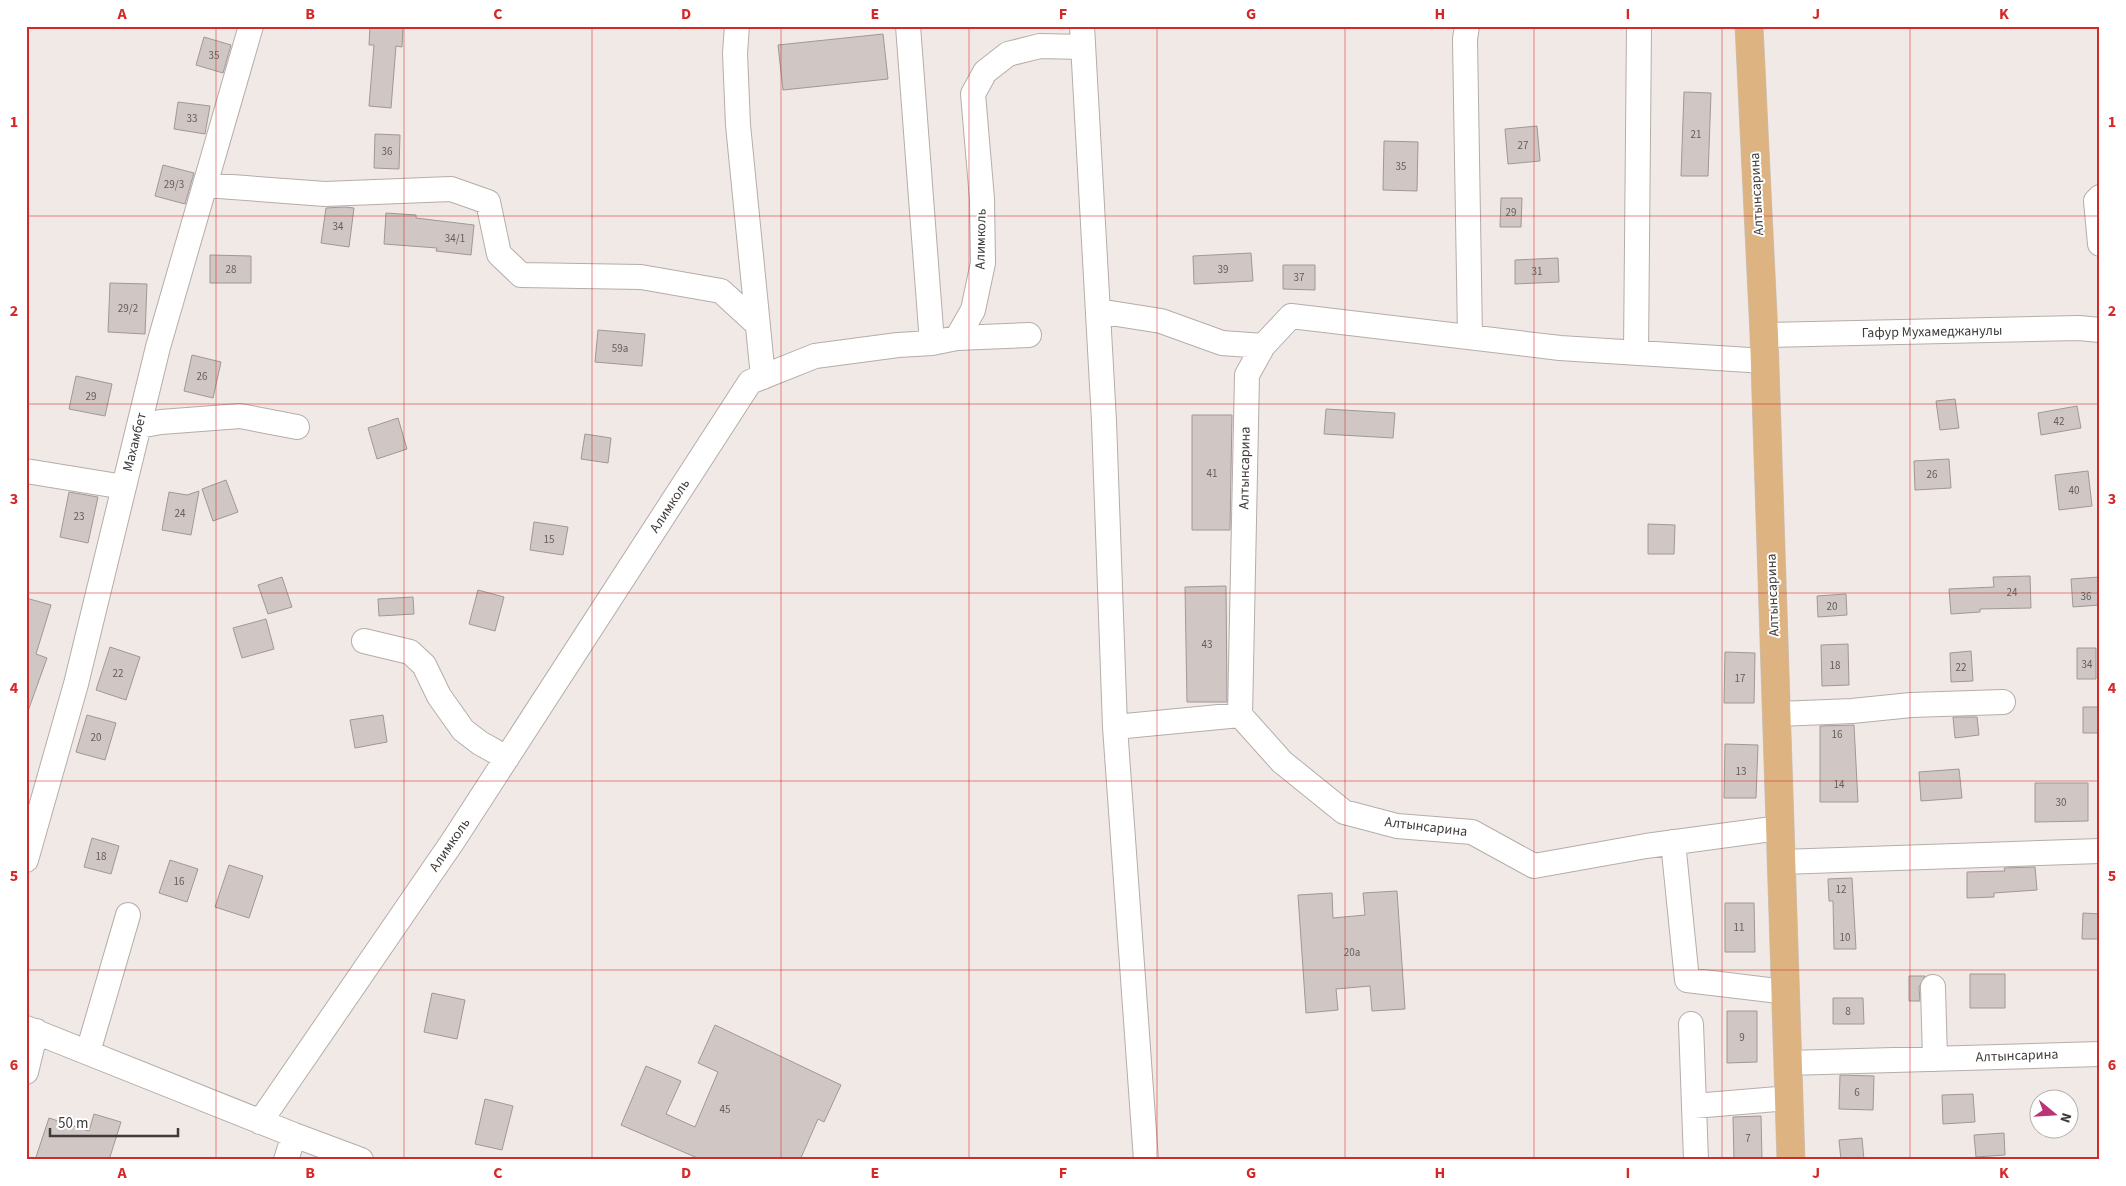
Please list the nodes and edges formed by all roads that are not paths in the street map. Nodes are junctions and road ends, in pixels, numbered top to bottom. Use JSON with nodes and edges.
{"nodes":[{"id":1,"x":251,"y":26,"type":"edge"},
{"id":2,"x":737,"y":26,"type":"edge"},
{"id":3,"x":908,"y":26,"type":"edge"},
{"id":4,"x":1467,"y":26,"type":"edge"},
{"id":5,"x":1639,"y":26,"type":"edge"},
{"id":6,"x":1749,"y":26,"type":"edge"},
{"id":7,"x":1082,"y":37,"type":"edge"},
{"id":8,"x":205,"y":185,"type":"junction"},
{"id":9,"x":2100,"y":197,"type":"edge"},
{"id":10,"x":2100,"y":244,"type":"edge"},
{"id":11,"x":1098,"y":310,"type":"junction"},
{"id":12,"x":758,"y":325,"type":"junction"},
{"id":13,"x":2100,"y":330,"type":"edge"},
{"id":14,"x":1029,"y":336,"type":"dead end"},
{"id":15,"x":1470,"y":337,"type":"junction"},
{"id":16,"x":957,"y":338,"type":"junction"},
{"id":17,"x":932,"y":343,"type":"junction"},
{"id":18,"x":1263,"y":346,"type":"junction"},
{"id":19,"x":1764,"y":348,"type":"junction"},
{"id":20,"x":1636,"y":352,"type":"junction"},
{"id":21,"x":763,"y":377,"type":"junction"},
{"id":22,"x":139,"y":426,"type":"junction"},
{"id":23,"x":297,"y":427,"type":"dead end"},
{"id":24,"x":26,"y":471,"type":"edge"},
{"id":25,"x":124,"y":487,"type":"junction"},
{"id":26,"x":364,"y":641,"type":"dead end"},
{"id":27,"x":2003,"y":702,"type":"dead end"},
{"id":28,"x":1240,"y":714,"type":"junction"},
{"id":29,"x":1777,"y":714,"type":"junction"},
{"id":30,"x":1115,"y":727,"type":"junction"},
{"id":31,"x":507,"y":758,"type":"junction"},
{"id":32,"x":1780,"y":828,"type":"junction"},
{"id":33,"x":1673,"y":842,"type":"junction"},
{"id":34,"x":2100,"y":851,"type":"edge"},
{"id":35,"x":26,"y":860,"type":"edge"},
{"id":36,"x":1782,"y":862,"type":"junction"},
{"id":37,"x":128,"y":915,"type":"dead end"},
{"id":38,"x":1933,"y":987,"type":"dead end"},
{"id":39,"x":1786,"y":992,"type":"junction"},
{"id":40,"x":1691,"y":1024,"type":"dead end"},
{"id":41,"x":31,"y":1030,"type":"edge"},
{"id":42,"x":88,"y":1052,"type":"junction"},
{"id":43,"x":2100,"y":1054,"type":"edge"},
{"id":44,"x":1935,"y":1059,"type":"junction"},
{"id":45,"x":1788,"y":1063,"type":"junction"},
{"id":46,"x":26,"y":1072,"type":"edge"},
{"id":47,"x":1789,"y":1098,"type":"junction"},
{"id":48,"x":1694,"y":1106,"type":"junction"},
{"id":49,"x":260,"y":1122,"type":"junction"},
{"id":50,"x":294,"y":1135,"type":"junction"},
{"id":51,"x":286,"y":1160,"type":"edge"},
{"id":52,"x":361,"y":1160,"type":"edge"},
{"id":53,"x":1146,"y":1160,"type":"edge"},
{"id":54,"x":1696,"y":1160,"type":"edge"},
{"id":55,"x":1792,"y":1160,"type":"edge"}],
"edges":[{"from":1,"to":8,"type":"street","name":"Махамбет"},
{"from":2,"to":12,"type":"street"},
{"from":3,"to":17,"type":"street"},
{"from":4,"to":15,"type":"street"},
{"from":5,"to":20,"type":"street"},
{"from":6,"to":19,"type":"main road","name":"Алтынсарина"},
{"from":7,"to":11,"type":"street"},
{"from":7,"to":16,"type":"street","name":"Алимколь"},
{"from":8,"to":12,"type":"street"},
{"from":8,"to":22,"type":"street","name":"Махамбет"},
{"from":9,"to":10,"type":"street"},
{"from":11,"to":18,"type":"street"},
{"from":11,"to":30,"type":"street"},
{"from":12,"to":21,"type":"street"},
{"from":13,"to":19,"type":"street","name":"Гафур Мухамеджанулы"},
{"from":14,"to":16,"type":"street"},
{"from":15,"to":18,"type":"street","name":"Алтынсарина"},
{"from":15,"to":20,"type":"street","name":"Алтынсарина"},
{"from":16,"to":17,"type":"street","name":"Алимколь"},
{"from":17,"to":21,"type":"street","name":"Алимколь"},
{"from":18,"to":28,"type":"street","name":"Алтынсарина"},
{"from":19,"to":20,"type":"street","name":"Алтынсарина"},
{"from":19,"to":29,"type":"main road","name":"Алтынсарина"},
{"from":21,"to":31,"type":"street","name":"Алимколь"},
{"from":22,"to":23,"type":"street"},
{"from":22,"to":25,"type":"street","name":"Махамбет"},
{"from":24,"to":25,"type":"street"},
{"from":25,"to":35,"type":"street","name":"Махамбет"},
{"from":26,"to":31,"type":"street"},
{"from":27,"to":29,"type":"street"},
{"from":28,"to":30,"type":"street"},
{"from":28,"to":33,"type":"street","name":"Алтынсарина"},
{"from":29,"to":32,"type":"main road","name":"Алтынсарина"},
{"from":30,"to":53,"type":"street"},
{"from":31,"to":49,"type":"street","name":"Алимколь"},
{"from":32,"to":33,"type":"street","name":"Алтынсарина"},
{"from":32,"to":36,"type":"main road","name":"Алтынсарина"},
{"from":33,"to":39,"type":"street"},
{"from":34,"to":36,"type":"street"},
{"from":36,"to":39,"type":"main road","name":"Алтынсарина"},
{"from":37,"to":42,"type":"street"},
{"from":38,"to":44,"type":"street"},
{"from":39,"to":45,"type":"main road","name":"Алтынсарина"},
{"from":40,"to":48,"type":"street"},
{"from":41,"to":42,"type":"street"},
{"from":41,"to":46,"type":"street"},
{"from":42,"to":49,"type":"street"},
{"from":43,"to":44,"type":"street","name":"Алтынсарина"},
{"from":44,"to":45,"type":"street","name":"Алтынсарина"},
{"from":45,"to":47,"type":"main road","name":"Алтынсарина"},
{"from":47,"to":48,"type":"street"},
{"from":47,"to":55,"type":"main road","name":"Алтынсарина"},
{"from":48,"to":54,"type":"street"},
{"from":49,"to":50,"type":"street"},
{"from":50,"to":51,"type":"street"},
{"from":50,"to":52,"type":"street"}]}
